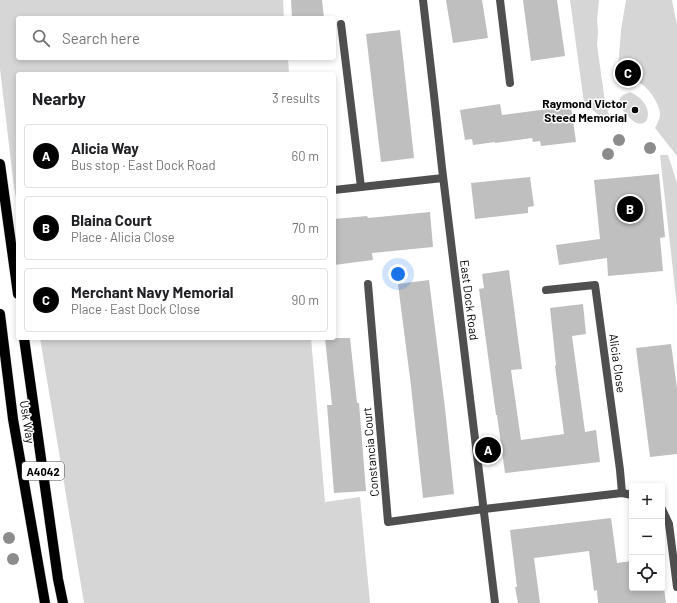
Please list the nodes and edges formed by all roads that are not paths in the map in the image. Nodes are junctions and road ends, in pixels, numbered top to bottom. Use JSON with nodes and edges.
{"nodes":[{"id":1,"x":423,"y":0,"type":"edge"},
{"id":2,"x":500,"y":0,"type":"edge"},
{"id":3,"x":341,"y":24,"type":"dead end"},
{"id":4,"x":510,"y":83,"type":"dead end"},
{"id":5,"x":0,"y":164,"type":"edge"},
{"id":6,"x":443,"y":178,"type":"junction"},
{"id":7,"x":361,"y":187,"type":"junction"},
{"id":8,"x":336,"y":190,"type":"edge"},
{"id":9,"x":16,"y":280,"type":"edge"},
{"id":10,"x":368,"y":284,"type":"dead end"},
{"id":11,"x":546,"y":290,"type":"dead end"},
{"id":12,"x":0,"y":314,"type":"edge"},
{"id":13,"x":24,"y":340,"type":"edge"},
{"id":14,"x":622,"y":493,"type":"junction"},
{"id":15,"x":629,"y":494,"type":"edge"},
{"id":16,"x":484,"y":509,"type":"junction"},
{"id":17,"x":665,"y":515,"type":"edge"},
{"id":18,"x":677,"y":587,"type":"edge"},
{"id":19,"x":45,"y":603,"type":"edge"},
{"id":20,"x":63,"y":603,"type":"edge"},
{"id":21,"x":495,"y":603,"type":"edge"}],
"edges":[{"from":1,"to":6,"type":"street","name":"East Dock Road"},
{"from":2,"to":4,"type":"street"},
{"from":3,"to":7,"type":"street"},
{"from":5,"to":9,"type":"main road"},
{"from":6,"to":7,"type":"street"},
{"from":6,"to":16,"type":"street","name":"East Dock Road"},
{"from":7,"to":8,"type":"street"},
{"from":10,"to":16,"type":"street","name":"Constancia Court"},
{"from":11,"to":14,"type":"street","name":"Alicia Close"},
{"from":12,"to":19,"type":"main road","name":"Usk Way","number":"A4042"},
{"from":13,"to":20,"type":"main road","name":"Usk Way","number":"A4042"},
{"from":14,"to":15,"type":"street"},
{"from":14,"to":16,"type":"street"},
{"from":16,"to":21,"type":"street","name":"East Dock Road"},
{"from":17,"to":18,"type":"street"}]}
